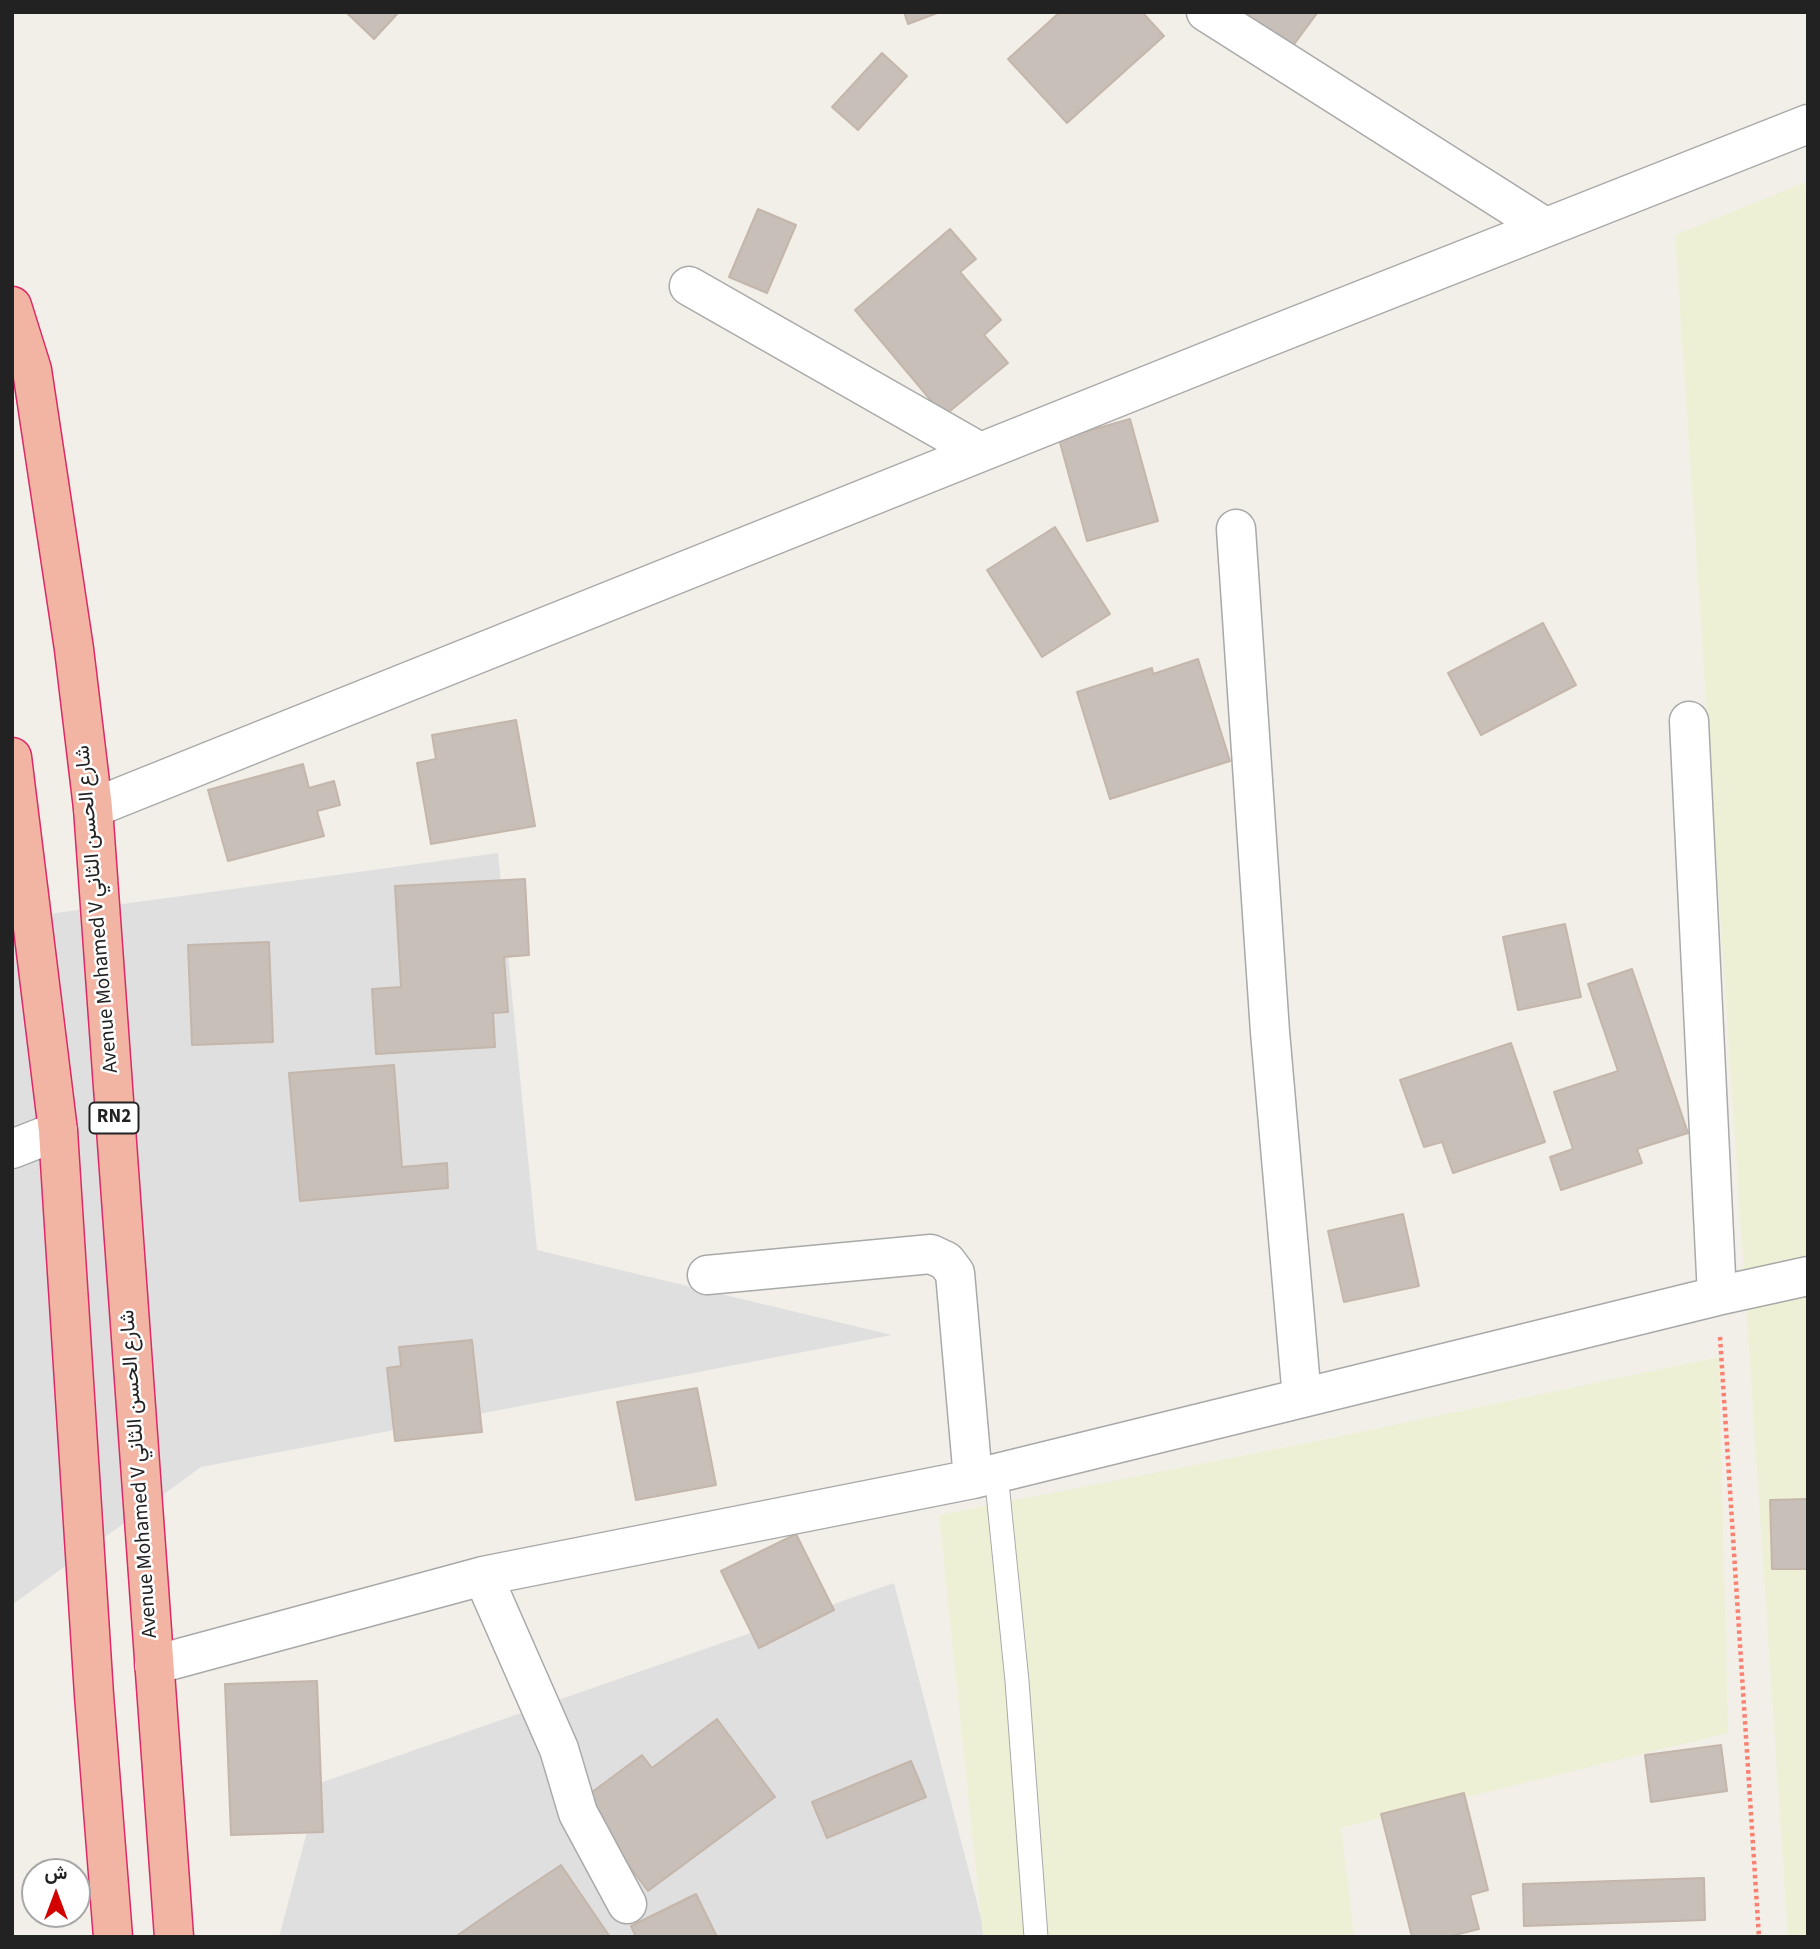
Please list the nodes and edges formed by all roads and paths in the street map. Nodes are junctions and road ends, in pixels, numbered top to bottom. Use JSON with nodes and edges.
{"nodes":[{"id":1,"x":1206,"y":12,"type":"edge"},
{"id":2,"x":1808,"y":124,"type":"edge"},
{"id":3,"x":1545,"y":227,"type":"junction"},
{"id":4,"x":689,"y":286,"type":"dead end"},
{"id":5,"x":12,"y":306,"type":"edge"},
{"id":6,"x":980,"y":452,"type":"junction"},
{"id":7,"x":1236,"y":529,"type":"dead end"},
{"id":8,"x":1689,"y":720,"type":"dead end"},
{"id":9,"x":12,"y":757,"type":"edge"},
{"id":10,"x":93,"y":808,"type":"junction"},
{"id":11,"x":24,"y":935,"type":"edge"},
{"id":12,"x":58,"y":1130,"type":"junction"},
{"id":13,"x":12,"y":1149,"type":"edge"},
{"id":14,"x":707,"y":1275,"type":"dead end"},
{"id":15,"x":1808,"y":1276,"type":"edge"},
{"id":16,"x":1717,"y":1296,"type":"junction"},
{"id":17,"x":1302,"y":1398,"type":"junction"},
{"id":18,"x":984,"y":1476,"type":"junction"},
{"id":19,"x":484,"y":1576,"type":"junction"},
{"id":20,"x":154,"y":1665,"type":"junction"},
{"id":21,"x":627,"y":1904,"type":"dead end"},
{"id":22,"x":113,"y":1937,"type":"edge"},
{"id":23,"x":174,"y":1937,"type":"edge"},
{"id":24,"x":1037,"y":1937,"type":"edge"},
{"id":25,"x":1759,"y":1937,"type":"edge"}],
"edges":[{"from":1,"to":3,"type":"street"},
{"from":2,"to":3,"type":"street"},
{"from":3,"to":6,"type":"street"},
{"from":4,"to":6,"type":"street"},
{"from":5,"to":10,"type":"highway","name":"Avenue Mohamed V شارع الحسن الثاني","number":"RN2"},
{"from":6,"to":10,"type":"street"},
{"from":7,"to":17,"type":"street"},
{"from":8,"to":16,"type":"street"},
{"from":9,"to":11,"type":"highway","number":"RN2"},
{"from":10,"to":20,"type":"highway","name":"Avenue Mohamed V شارع الحسن الثاني","number":"RN2"},
{"from":11,"to":12,"type":"highway","number":"RN2"},
{"from":12,"to":13,"type":"street"},
{"from":12,"to":22,"type":"highway","number":"RN2"},
{"from":14,"to":18,"type":"street"},
{"from":15,"to":16,"type":"street"},
{"from":16,"to":17,"type":"street"},
{"from":16,"to":25,"type":"path"},
{"from":17,"to":18,"type":"street"},
{"from":18,"to":19,"type":"street"},
{"from":18,"to":24,"type":"lane"},
{"from":19,"to":20,"type":"street"},
{"from":19,"to":21,"type":"street"},
{"from":20,"to":23,"type":"highway","name":"Avenue Mohamed V شارع الحسن الثاني","number":"RN2"}]}
